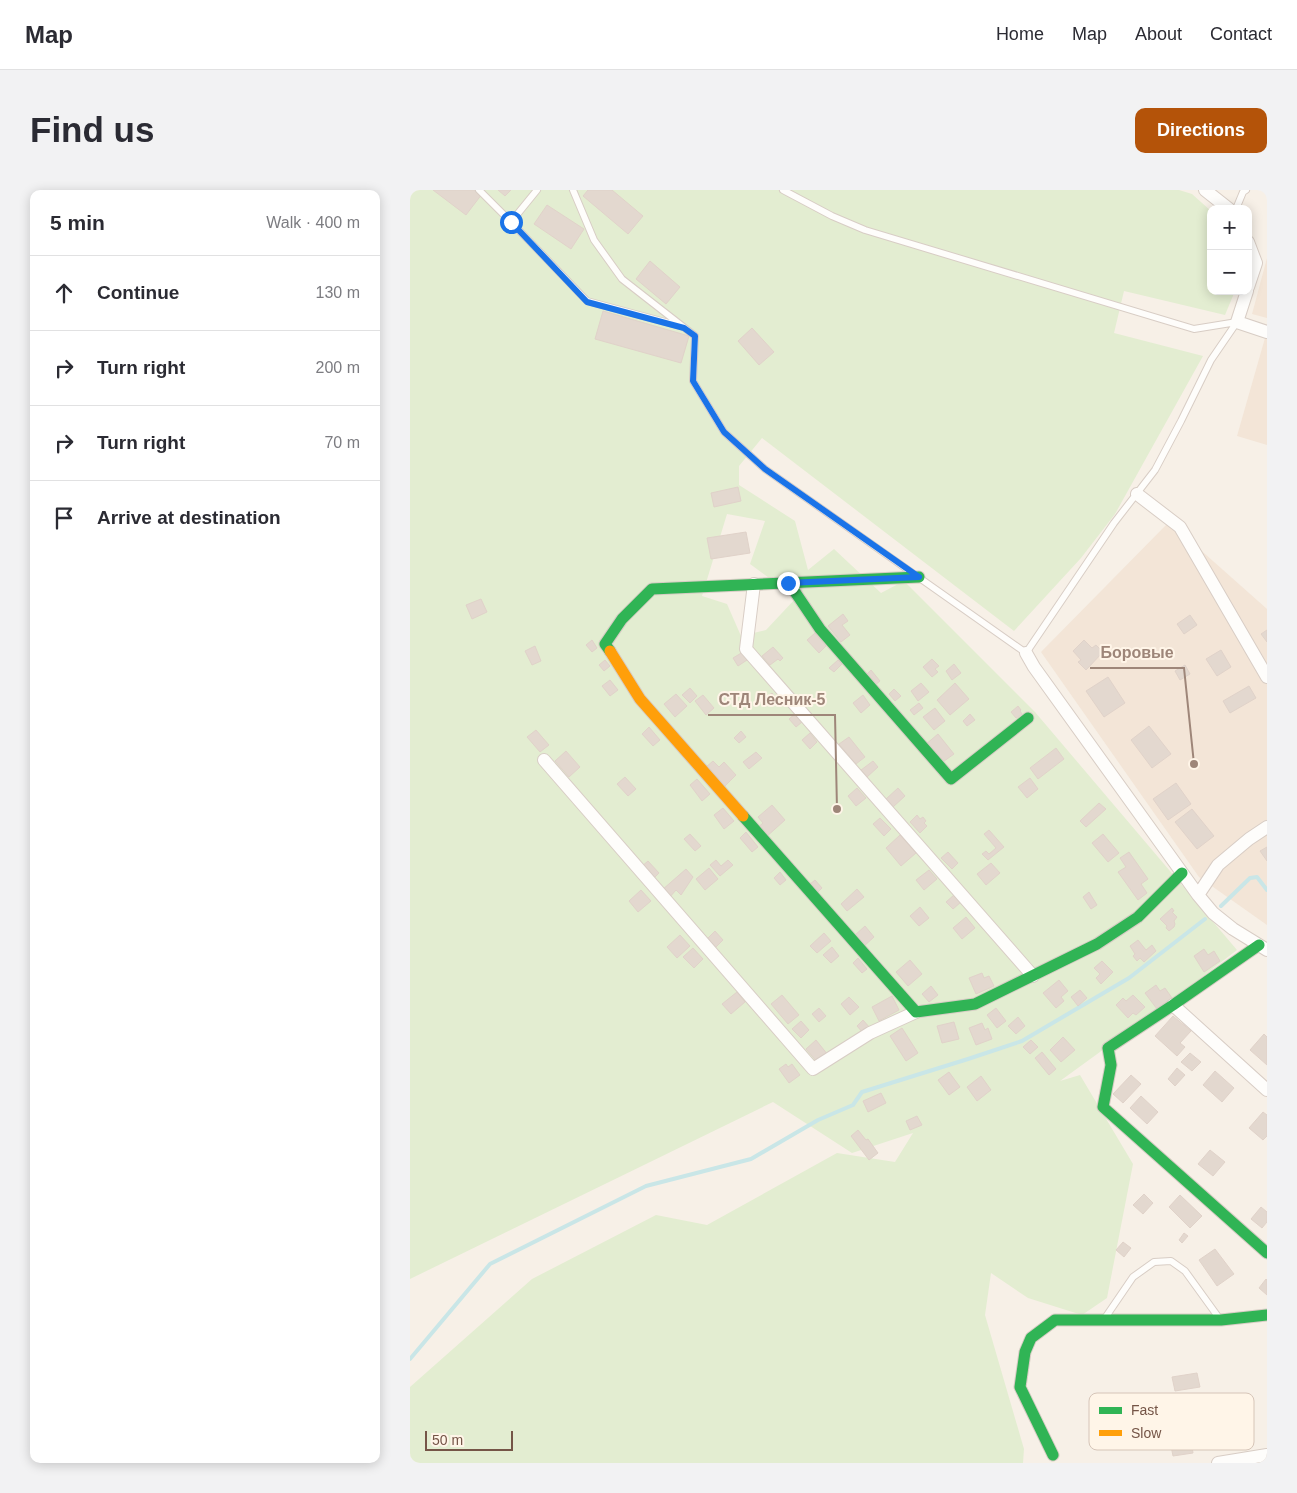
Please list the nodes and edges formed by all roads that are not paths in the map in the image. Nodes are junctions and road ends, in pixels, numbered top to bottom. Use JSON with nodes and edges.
{"nodes":[{"id":1,"x":479,"y":190,"type":"edge"},
{"id":2,"x":537,"y":190,"type":"edge"},
{"id":3,"x":573,"y":190,"type":"edge"},
{"id":4,"x":783,"y":190,"type":"edge"},
{"id":5,"x":1205,"y":190,"type":"edge"},
{"id":6,"x":1246,"y":190,"type":"edge"},
{"id":7,"x":1224,"y":205,"type":"edge"},
{"id":8,"x":1238,"y":205,"type":"edge"},
{"id":9,"x":511,"y":222,"type":"junction"},
{"id":10,"x":1252,"y":252,"type":"edge"},
{"id":11,"x":1252,"y":275,"type":"edge"},
{"id":12,"x":1246,"y":295,"type":"edge"},
{"id":13,"x":1237,"y":322,"type":"junction"},
{"id":14,"x":684,"y":328,"type":"junction"},
{"id":15,"x":1267,"y":332,"type":"edge"},
{"id":16,"x":1137,"y":494,"type":"junction"},
{"id":17,"x":919,"y":577,"type":"junction"},
{"id":18,"x":788,"y":583,"type":"junction"},
{"id":19,"x":754,"y":584,"type":"junction"},
{"id":20,"x":1026,"y":653,"type":"junction"},
{"id":21,"x":1267,"y":676,"type":"edge"},
{"id":22,"x":1028,"y":718,"type":"dead end"},
{"id":23,"x":544,"y":760,"type":"dead end"},
{"id":24,"x":1267,"y":827,"type":"edge"},
{"id":25,"x":1182,"y":873,"type":"junction"},
{"id":26,"x":1198,"y":895,"type":"junction"},
{"id":27,"x":1263,"y":948,"type":"edge"},
{"id":28,"x":1033,"y":976,"type":"junction"},
{"id":29,"x":1173,"y":1005,"type":"junction"},
{"id":30,"x":916,"y":1012,"type":"junction"},
{"id":31,"x":1267,"y":1090,"type":"edge"},
{"id":32,"x":1267,"y":1253,"type":"edge"},
{"id":33,"x":1267,"y":1315,"type":"edge"},
{"id":34,"x":1221,"y":1320,"type":"junction"},
{"id":35,"x":1103,"y":1321,"type":"junction"},
{"id":36,"x":1267,"y":1455,"type":"edge"},
{"id":37,"x":1053,"y":1456,"type":"dead end"},
{"id":38,"x":1218,"y":1463,"type":"edge"}],
"edges":[{"from":1,"to":9,"type":"lane"},
{"from":2,"to":9,"type":"lane"},
{"from":3,"to":14,"type":"lane"},
{"from":4,"to":13,"type":"lane"},
{"from":5,"to":7,"type":"street"},
{"from":6,"to":8,"type":"lane"},
{"from":9,"to":14,"type":"lane"},
{"from":10,"to":11,"type":"street"},
{"from":12,"to":13,"type":"street"},
{"from":13,"to":15,"type":"street"},
{"from":13,"to":16,"type":"lane"},
{"from":14,"to":17,"type":"lane"},
{"from":16,"to":20,"type":"lane"},
{"from":16,"to":21,"type":"street"},
{"from":17,"to":18,"type":"street"},
{"from":17,"to":20,"type":"lane"},
{"from":18,"to":19,"type":"street"},
{"from":18,"to":22,"type":"street"},
{"from":19,"to":28,"type":"street"},
{"from":19,"to":30,"type":"street"},
{"from":20,"to":25,"type":"street"},
{"from":23,"to":30,"type":"street"},
{"from":24,"to":26,"type":"street"},
{"from":25,"to":26,"type":"street"},
{"from":25,"to":28,"type":"street"},
{"from":26,"to":27,"type":"street"},
{"from":27,"to":29,"type":"street"},
{"from":28,"to":30,"type":"street"},
{"from":29,"to":31,"type":"street"},
{"from":29,"to":32,"type":"street"},
{"from":33,"to":34,"type":"street"},
{"from":34,"to":35,"type":"street"},
{"from":34,"to":35,"type":"lane"},
{"from":35,"to":37,"type":"street"},
{"from":36,"to":38,"type":"street"}]}
